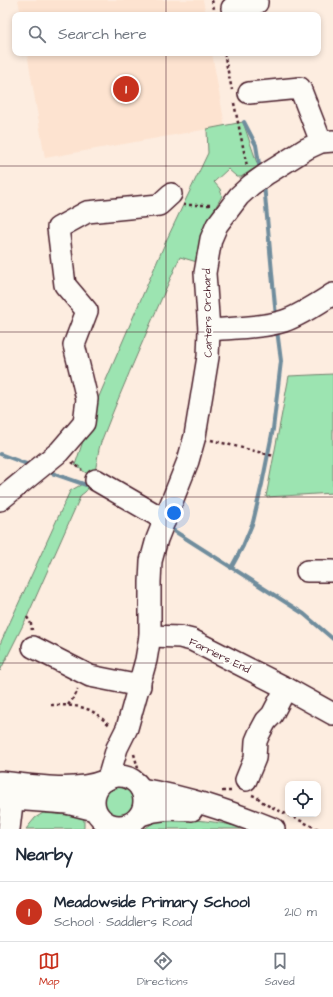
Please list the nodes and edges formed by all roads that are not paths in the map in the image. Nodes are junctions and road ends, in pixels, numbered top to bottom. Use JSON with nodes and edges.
{"nodes":[{"id":1,"x":257,"y":0,"type":"edge"},
{"id":2,"x":232,"y":8,"type":"dead end"},
{"id":3,"x":249,"y":93,"type":"dead end"},
{"id":4,"x":323,"y":136,"type":"edge"},
{"id":5,"x":166,"y":205,"type":"road end"},
{"id":6,"x":333,"y":294,"type":"edge"},
{"id":7,"x":209,"y":330,"type":"junction"},
{"id":8,"x":96,"y":480,"type":"road end"},
{"id":9,"x":0,"y":500,"type":"edge"},
{"id":10,"x":164,"y":520,"type":"junction"},
{"id":11,"x":307,"y":571,"type":"dead end"},
{"id":12,"x":333,"y":571,"type":"edge"},
{"id":13,"x":150,"y":636,"type":"junction"},
{"id":14,"x":33,"y":647,"type":"dead end"},
{"id":15,"x":140,"y":686,"type":"junction"},
{"id":16,"x":286,"y":688,"type":"junction"},
{"id":17,"x":333,"y":714,"type":"edge"},
{"id":18,"x":122,"y":729,"type":"junction"},
{"id":19,"x":106,"y":780,"type":"junction"},
{"id":20,"x":246,"y":780,"type":"dead end"},
{"id":21,"x":139,"y":782,"type":"junction"},
{"id":22,"x":7,"y":790,"type":"edge"},
{"id":23,"x":231,"y":812,"type":"junction"},
{"id":24,"x":135,"y":822,"type":"edge"},
{"id":25,"x":92,"y":823,"type":"edge"},
{"id":26,"x":9,"y":829,"type":"edge"},
{"id":27,"x":274,"y":829,"type":"edge"}],
"edges":[{"from":1,"to":2,"type":"street"},
{"from":3,"to":4,"type":"street"},
{"from":4,"to":7,"type":"street","name":"Carters Orchard"},
{"from":5,"to":9,"type":"street"},
{"from":6,"to":7,"type":"street"},
{"from":7,"to":10,"type":"street","name":"Carters Orchard"},
{"from":8,"to":10,"type":"street"},
{"from":10,"to":13,"type":"street","name":"Carters Orchard"},
{"from":11,"to":12,"type":"street"},
{"from":13,"to":15,"type":"street","name":"Carters Orchard"},
{"from":13,"to":16,"type":"street","name":"Farriers End"},
{"from":14,"to":15,"type":"street"},
{"from":15,"to":18,"type":"street","name":"Carters Orchard"},
{"from":16,"to":17,"type":"street","name":"Farriers End"},
{"from":16,"to":20,"type":"street"},
{"from":18,"to":19,"type":"street","name":"Carters Orchard"},
{"from":18,"to":21,"type":"street","name":"Carters Orchard"},
{"from":19,"to":21,"type":"street"},
{"from":19,"to":22,"type":"street"},
{"from":19,"to":25,"type":"street"},
{"from":21,"to":23,"type":"street"},
{"from":21,"to":24,"type":"street"},
{"from":22,"to":25,"type":"street"},
{"from":22,"to":26,"type":"street"},
{"from":23,"to":24,"type":"street"},
{"from":23,"to":27,"type":"street"},
{"from":24,"to":25,"type":"street"}]}
